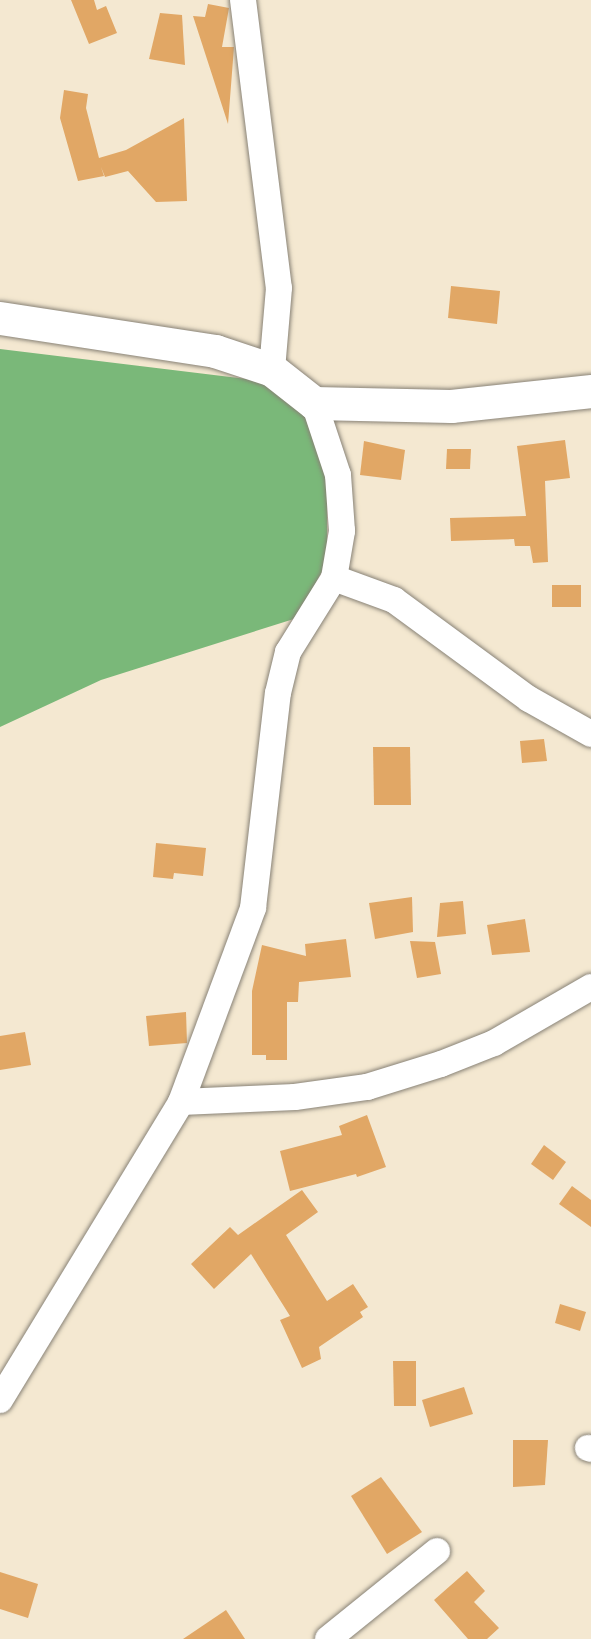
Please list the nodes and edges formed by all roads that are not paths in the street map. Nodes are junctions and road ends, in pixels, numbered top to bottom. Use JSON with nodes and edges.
{"nodes":[{"id":1,"x":243,"y":0,"type":"edge"},
{"id":2,"x":0,"y":318,"type":"edge"},
{"id":3,"x":272,"y":370,"type":"junction"},
{"id":4,"x":591,"y":391,"type":"edge"},
{"id":5,"x":314,"y":403,"type":"junction"},
{"id":6,"x":334,"y":578,"type":"junction"},
{"id":7,"x":591,"y":734,"type":"edge"},
{"id":8,"x":591,"y":987,"type":"edge"},
{"id":9,"x":181,"y":1102,"type":"junction"},
{"id":10,"x":0,"y":1400,"type":"edge"},
{"id":11,"x":437,"y":1551,"type":"dead end"},
{"id":12,"x":328,"y":1639,"type":"edge"}],
"edges":[{"from":1,"to":3,"type":"street"},
{"from":2,"to":3,"type":"street"},
{"from":3,"to":5,"type":"street"},
{"from":4,"to":5,"type":"street"},
{"from":5,"to":6,"type":"street"},
{"from":6,"to":7,"type":"street"},
{"from":6,"to":9,"type":"street"},
{"from":8,"to":9,"type":"street"},
{"from":9,"to":10,"type":"street"},
{"from":11,"to":12,"type":"street"}]}
